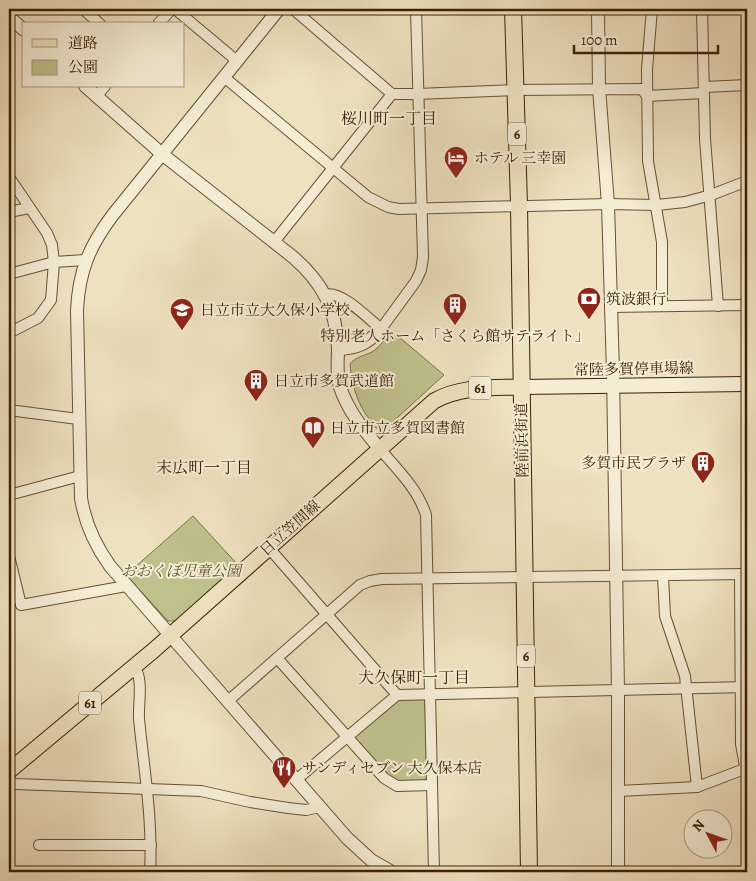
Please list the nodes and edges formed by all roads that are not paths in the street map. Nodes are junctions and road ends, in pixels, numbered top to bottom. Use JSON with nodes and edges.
{"nodes":[{"id":1,"x":83,"y":9,"type":"edge"},
{"id":2,"x":172,"y":9,"type":"edge"},
{"id":3,"x":175,"y":9,"type":"edge"},
{"id":4,"x":279,"y":9,"type":"edge"},
{"id":5,"x":293,"y":9,"type":"edge"},
{"id":6,"x":416,"y":9,"type":"edge"},
{"id":7,"x":514,"y":9,"type":"edge"},
{"id":8,"x":598,"y":9,"type":"edge"},
{"id":9,"x":652,"y":9,"type":"edge"},
{"id":10,"x":702,"y":9,"type":"edge"},
{"id":11,"x":9,"y":17,"type":"edge"},
{"id":12,"x":98,"y":22,"type":"edge"},
{"id":13,"x":160,"y":22,"type":"edge"},
{"id":14,"x":22,"y":28,"type":"edge"},
{"id":15,"x":237,"y":61,"type":"junction"},
{"id":16,"x":224,"y":77,"type":"junction"},
{"id":17,"x":747,"y":85,"type":"edge"},
{"id":18,"x":87,"y":88,"type":"edge"},
{"id":19,"x":103,"y":88,"type":"edge"},
{"id":20,"x":599,"y":88,"type":"junction"},
{"id":21,"x":515,"y":90,"type":"junction"},
{"id":22,"x":704,"y":90,"type":"junction"},
{"id":23,"x":392,"y":94,"type":"junction"},
{"id":24,"x":417,"y":94,"type":"junction"},
{"id":25,"x":647,"y":96,"type":"junction"},
{"id":26,"x":96,"y":97,"type":"junction"},
{"id":27,"x":162,"y":154,"type":"junction"},
{"id":28,"x":334,"y":167,"type":"junction"},
{"id":29,"x":9,"y":177,"type":"edge"},
{"id":30,"x":747,"y":180,"type":"edge"},
{"id":31,"x":711,"y":195,"type":"junction"},
{"id":32,"x":608,"y":204,"type":"junction"},
{"id":33,"x":657,"y":205,"type":"junction"},
{"id":34,"x":519,"y":206,"type":"junction"},
{"id":35,"x":29,"y":208,"type":"junction"},
{"id":36,"x":423,"y":208,"type":"junction"},
{"id":37,"x":9,"y":212,"type":"edge"},
{"id":38,"x":274,"y":242,"type":"junction"},
{"id":39,"x":85,"y":260,"type":"junction"},
{"id":40,"x":54,"y":262,"type":"junction"},
{"id":41,"x":9,"y":274,"type":"edge"},
{"id":42,"x":326,"y":295,"type":"junction"},
{"id":43,"x":747,"y":305,"type":"edge"},
{"id":44,"x":662,"y":306,"type":"junction"},
{"id":45,"x":718,"y":306,"type":"junction"},
{"id":46,"x":610,"y":307,"type":"junction"},
{"id":47,"x":381,"y":329,"type":"junction"},
{"id":48,"x":9,"y":333,"type":"edge"},
{"id":49,"x":338,"y":349,"type":"junction"},
{"id":50,"x":747,"y":384,"type":"edge"},
{"id":51,"x":613,"y":386,"type":"junction"},
{"id":52,"x":521,"y":387,"type":"junction"},
{"id":53,"x":9,"y":410,"type":"edge"},
{"id":54,"x":78,"y":420,"type":"junction"},
{"id":55,"x":379,"y":448,"type":"junction"},
{"id":56,"x":80,"y":476,"type":"junction"},
{"id":57,"x":9,"y":495,"type":"edge"},
{"id":58,"x":269,"y":548,"type":"junction"},
{"id":59,"x":9,"y":556,"type":"edge"},
{"id":60,"x":744,"y":574,"type":"edge"},
{"id":61,"x":616,"y":576,"type":"junction"},
{"id":62,"x":663,"y":576,"type":"junction"},
{"id":63,"x":524,"y":577,"type":"junction"},
{"id":64,"x":428,"y":579,"type":"junction"},
{"id":65,"x":126,"y":586,"type":"junction"},
{"id":66,"x":326,"y":615,"type":"junction"},
{"id":67,"x":170,"y":635,"type":"junction"},
{"id":68,"x":277,"y":658,"type":"junction"},
{"id":69,"x":134,"y":666,"type":"junction"},
{"id":70,"x":744,"y":687,"type":"edge"},
{"id":71,"x":685,"y":688,"type":"junction"},
{"id":72,"x":618,"y":690,"type":"junction"},
{"id":73,"x":527,"y":692,"type":"junction"},
{"id":74,"x":431,"y":694,"type":"junction"},
{"id":75,"x":397,"y":695,"type":"junction"},
{"id":76,"x":228,"y":701,"type":"junction"},
{"id":77,"x":348,"y":736,"type":"junction"},
{"id":78,"x":9,"y":771,"type":"edge"},
{"id":79,"x":746,"y":771,"type":"edge"},
{"id":80,"x":296,"y":780,"type":"junction"},
{"id":81,"x":9,"y":782,"type":"edge"},
{"id":82,"x":432,"y":785,"type":"junction"},
{"id":83,"x":697,"y":787,"type":"junction"},
{"id":84,"x":148,"y":788,"type":"junction"},
{"id":85,"x":619,"y":791,"type":"junction"},
{"id":86,"x":320,"y":807,"type":"junction"},
{"id":87,"x":39,"y":845,"type":"dead end"},
{"id":88,"x":152,"y":845,"type":"junction"},
{"id":89,"x":150,"y":872,"type":"edge"},
{"id":90,"x":392,"y":872,"type":"edge"},
{"id":91,"x":434,"y":872,"type":"edge"},
{"id":92,"x":529,"y":872,"type":"edge"},
{"id":93,"x":618,"y":872,"type":"edge"}],
"edges":[{"from":1,"to":12,"type":"street"},
{"from":2,"to":13,"type":"street"},
{"from":3,"to":15,"type":"street"},
{"from":4,"to":15,"type":"street"},
{"from":5,"to":23,"type":"street"},
{"from":6,"to":24,"type":"street"},
{"from":7,"to":21,"type":"highway","name":"陸前浜街道","number":"6"},
{"from":8,"to":20,"type":"street"},
{"from":9,"to":25,"type":"street"},
{"from":10,"to":22,"type":"street"},
{"from":11,"to":14,"type":"street"},
{"from":15,"to":16,"type":"street"},
{"from":16,"to":27,"type":"street"},
{"from":16,"to":28,"type":"street"},
{"from":17,"to":22,"type":"street"},
{"from":18,"to":26,"type":"street"},
{"from":19,"to":26,"type":"street"},
{"from":20,"to":21,"type":"street"},
{"from":20,"to":25,"type":"street"},
{"from":20,"to":32,"type":"street"},
{"from":21,"to":24,"type":"street"},
{"from":21,"to":34,"type":"highway","name":"陸前浜街道","number":"6"},
{"from":22,"to":25,"type":"street"},
{"from":22,"to":31,"type":"street"},
{"from":23,"to":24,"type":"street"},
{"from":23,"to":28,"type":"street"},
{"from":24,"to":36,"type":"street"},
{"from":25,"to":33,"type":"street"},
{"from":26,"to":27,"type":"street"},
{"from":27,"to":38,"type":"street"},
{"from":27,"to":39,"type":"street"},
{"from":28,"to":36,"type":"street"},
{"from":28,"to":38,"type":"street"},
{"from":29,"to":35,"type":"street"},
{"from":30,"to":31,"type":"street"},
{"from":31,"to":33,"type":"street"},
{"from":31,"to":45,"type":"street"},
{"from":32,"to":33,"type":"street"},
{"from":32,"to":34,"type":"street"},
{"from":32,"to":46,"type":"street"},
{"from":33,"to":44,"type":"street"},
{"from":34,"to":36,"type":"street"},
{"from":34,"to":52,"type":"highway","name":"陸前浜街道","number":"6"},
{"from":35,"to":37,"type":"street"},
{"from":35,"to":40,"type":"street"},
{"from":36,"to":47,"type":"street"},
{"from":38,"to":42,"type":"street"},
{"from":39,"to":40,"type":"street"},
{"from":39,"to":54,"type":"street"},
{"from":40,"to":41,"type":"street"},
{"from":40,"to":48,"type":"street"},
{"from":42,"to":47,"type":"street"},
{"from":42,"to":49,"type":"street"},
{"from":43,"to":45,"type":"street"},
{"from":44,"to":45,"type":"street"},
{"from":44,"to":46,"type":"street"},
{"from":46,"to":51,"type":"street"},
{"from":47,"to":49,"type":"street"},
{"from":49,"to":55,"type":"street"},
{"from":50,"to":51,"type":"main road","name":"常陸多賀停車場線"},
{"from":51,"to":52,"type":"main road","name":"常陸多賀停車場線"},
{"from":51,"to":61,"type":"street"},
{"from":52,"to":55,"type":"main road","name":"日立笠間線","number":"61"},
{"from":52,"to":63,"type":"highway","name":"陸前浜街道","number":"6"},
{"from":53,"to":54,"type":"street"},
{"from":54,"to":56,"type":"street"},
{"from":55,"to":58,"type":"main road","name":"日立笠間線","number":"61"},
{"from":55,"to":64,"type":"street"},
{"from":56,"to":57,"type":"street"},
{"from":56,"to":65,"type":"street"},
{"from":58,"to":66,"type":"street"},
{"from":58,"to":67,"type":"main road","name":"日立笠間線","number":"61"},
{"from":59,"to":65,"type":"street"},
{"from":60,"to":62,"type":"street"},
{"from":60,"to":70,"type":"street"},
{"from":61,"to":62,"type":"street"},
{"from":61,"to":63,"type":"street"},
{"from":61,"to":72,"type":"street"},
{"from":62,"to":71,"type":"street"},
{"from":63,"to":64,"type":"street"},
{"from":63,"to":73,"type":"highway","name":"陸前浜街道","number":"6"},
{"from":64,"to":66,"type":"street"},
{"from":64,"to":74,"type":"street"},
{"from":65,"to":67,"type":"street"},
{"from":66,"to":68,"type":"street"},
{"from":66,"to":75,"type":"street"},
{"from":67,"to":69,"type":"main road","name":"日立笠間線","number":"61"},
{"from":67,"to":76,"type":"street"},
{"from":68,"to":76,"type":"street"},
{"from":68,"to":77,"type":"street"},
{"from":69,"to":78,"type":"main road","name":"日立笠間線","number":"61"},
{"from":69,"to":84,"type":"street"},
{"from":70,"to":71,"type":"street"},
{"from":70,"to":79,"type":"street"},
{"from":71,"to":72,"type":"street"},
{"from":71,"to":83,"type":"street"},
{"from":72,"to":73,"type":"street"},
{"from":72,"to":85,"type":"street"},
{"from":73,"to":74,"type":"street"},
{"from":73,"to":92,"type":"highway","name":"陸前浜街道","number":"6"},
{"from":74,"to":75,"type":"street"},
{"from":74,"to":82,"type":"street"},
{"from":75,"to":77,"type":"street"},
{"from":76,"to":80,"type":"street"},
{"from":77,"to":80,"type":"street"},
{"from":77,"to":82,"type":"street"},
{"from":79,"to":83,"type":"street"},
{"from":80,"to":86,"type":"street"},
{"from":81,"to":84,"type":"street"},
{"from":82,"to":91,"type":"street"},
{"from":83,"to":85,"type":"street"},
{"from":84,"to":86,"type":"street"},
{"from":84,"to":88,"type":"street"},
{"from":85,"to":93,"type":"street"},
{"from":86,"to":90,"type":"street"},
{"from":87,"to":88,"type":"street"},
{"from":88,"to":89,"type":"street"}]}
